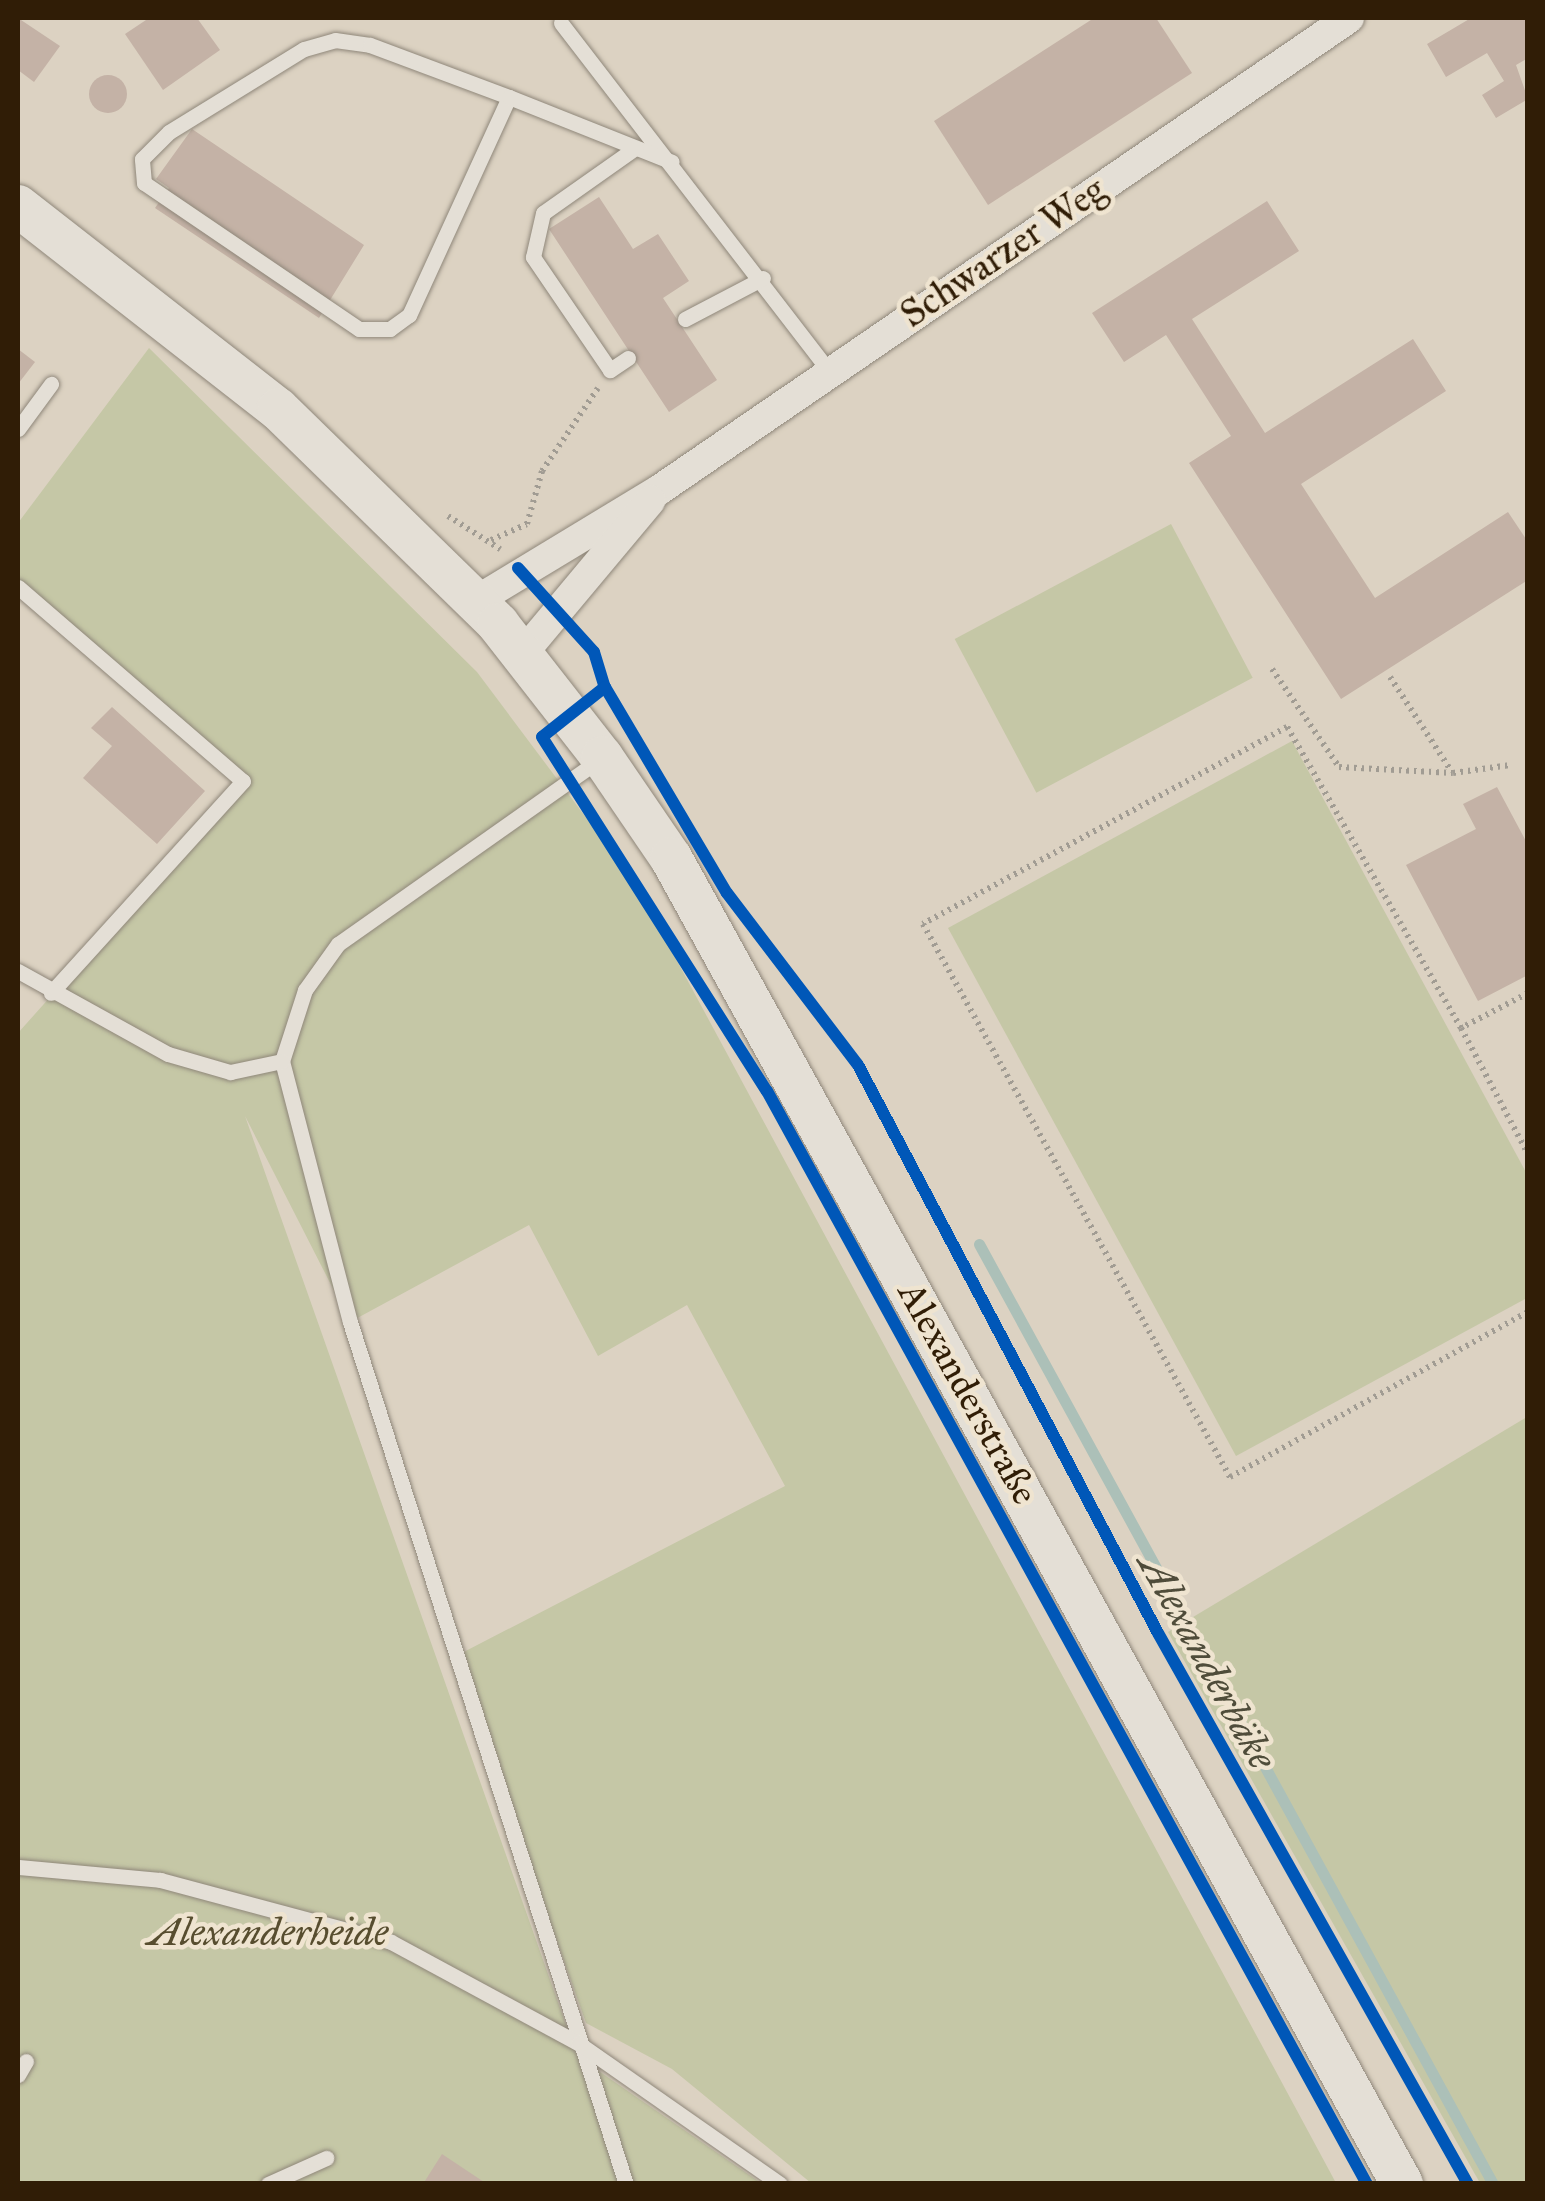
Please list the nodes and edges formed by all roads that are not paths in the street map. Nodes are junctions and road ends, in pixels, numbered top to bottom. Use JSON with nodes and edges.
{"nodes":[{"id":1,"x":1349,"y":18,"type":"edge"},
{"id":2,"x":561,"y":23,"type":"dead end"},
{"id":3,"x":509,"y":97,"type":"junction"},
{"id":4,"x":635,"y":148,"type":"junction"},
{"id":5,"x":672,"y":162,"type":"junction"},
{"id":6,"x":18,"y":206,"type":"edge"},
{"id":7,"x":763,"y":278,"type":"junction"},
{"id":8,"x":685,"y":319,"type":"dead end"},
{"id":9,"x":628,"y":358,"type":"dead end"},
{"id":10,"x":828,"y":370,"type":"junction"},
{"id":11,"x":51,"y":384,"type":"dead end"},
{"id":12,"x":18,"y":430,"type":"edge"},
{"id":13,"x":659,"y":490,"type":"junction"},
{"id":14,"x":18,"y":587,"type":"edge"},
{"id":15,"x":499,"y":626,"type":"junction"},
{"id":16,"x":602,"y":757,"type":"junction"},
{"id":17,"x":18,"y":971,"type":"edge"},
{"id":18,"x":52,"y":993,"type":"junction"},
{"id":19,"x":282,"y":1061,"type":"junction"},
{"id":20,"x":18,"y":1867,"type":"edge"},
{"id":21,"x":578,"y":2043,"type":"junction"},
{"id":22,"x":326,"y":2158,"type":"dead end"},
{"id":23,"x":268,"y":2184,"type":"edge"},
{"id":24,"x":626,"y":2184,"type":"edge"},
{"id":25,"x":780,"y":2184,"type":"edge"},
{"id":26,"x":1402,"y":2184,"type":"edge"}],
"edges":[{"from":1,"to":10,"type":"street","name":"Schwarzer Weg"},
{"from":2,"to":5,"type":"lane"},
{"from":3,"to":3,"type":"lane"},
{"from":3,"to":4,"type":"lane"},
{"from":4,"to":5,"type":"lane"},
{"from":4,"to":9,"type":"lane"},
{"from":5,"to":7,"type":"lane"},
{"from":6,"to":15,"type":"main road","name":"Alexanderstraße"},
{"from":7,"to":8,"type":"lane"},
{"from":7,"to":10,"type":"lane"},
{"from":10,"to":13,"type":"street","name":"Schwarzer Weg"},
{"from":11,"to":12,"type":"lane"},
{"from":13,"to":15,"type":"street","name":"Schwarzer Weg"},
{"from":13,"to":15,"type":"street","name":"Schwarzer Weg"},
{"from":14,"to":18,"type":"lane"},
{"from":15,"to":16,"type":"main road","name":"Alexanderstraße"},
{"from":16,"to":19,"type":"lane"},
{"from":16,"to":26,"type":"main road","name":"Alexanderstraße"},
{"from":17,"to":18,"type":"lane"},
{"from":18,"to":19,"type":"lane"},
{"from":19,"to":21,"type":"lane"},
{"from":20,"to":21,"type":"lane"},
{"from":21,"to":24,"type":"lane"},
{"from":21,"to":25,"type":"lane"},
{"from":22,"to":23,"type":"lane"}]}
